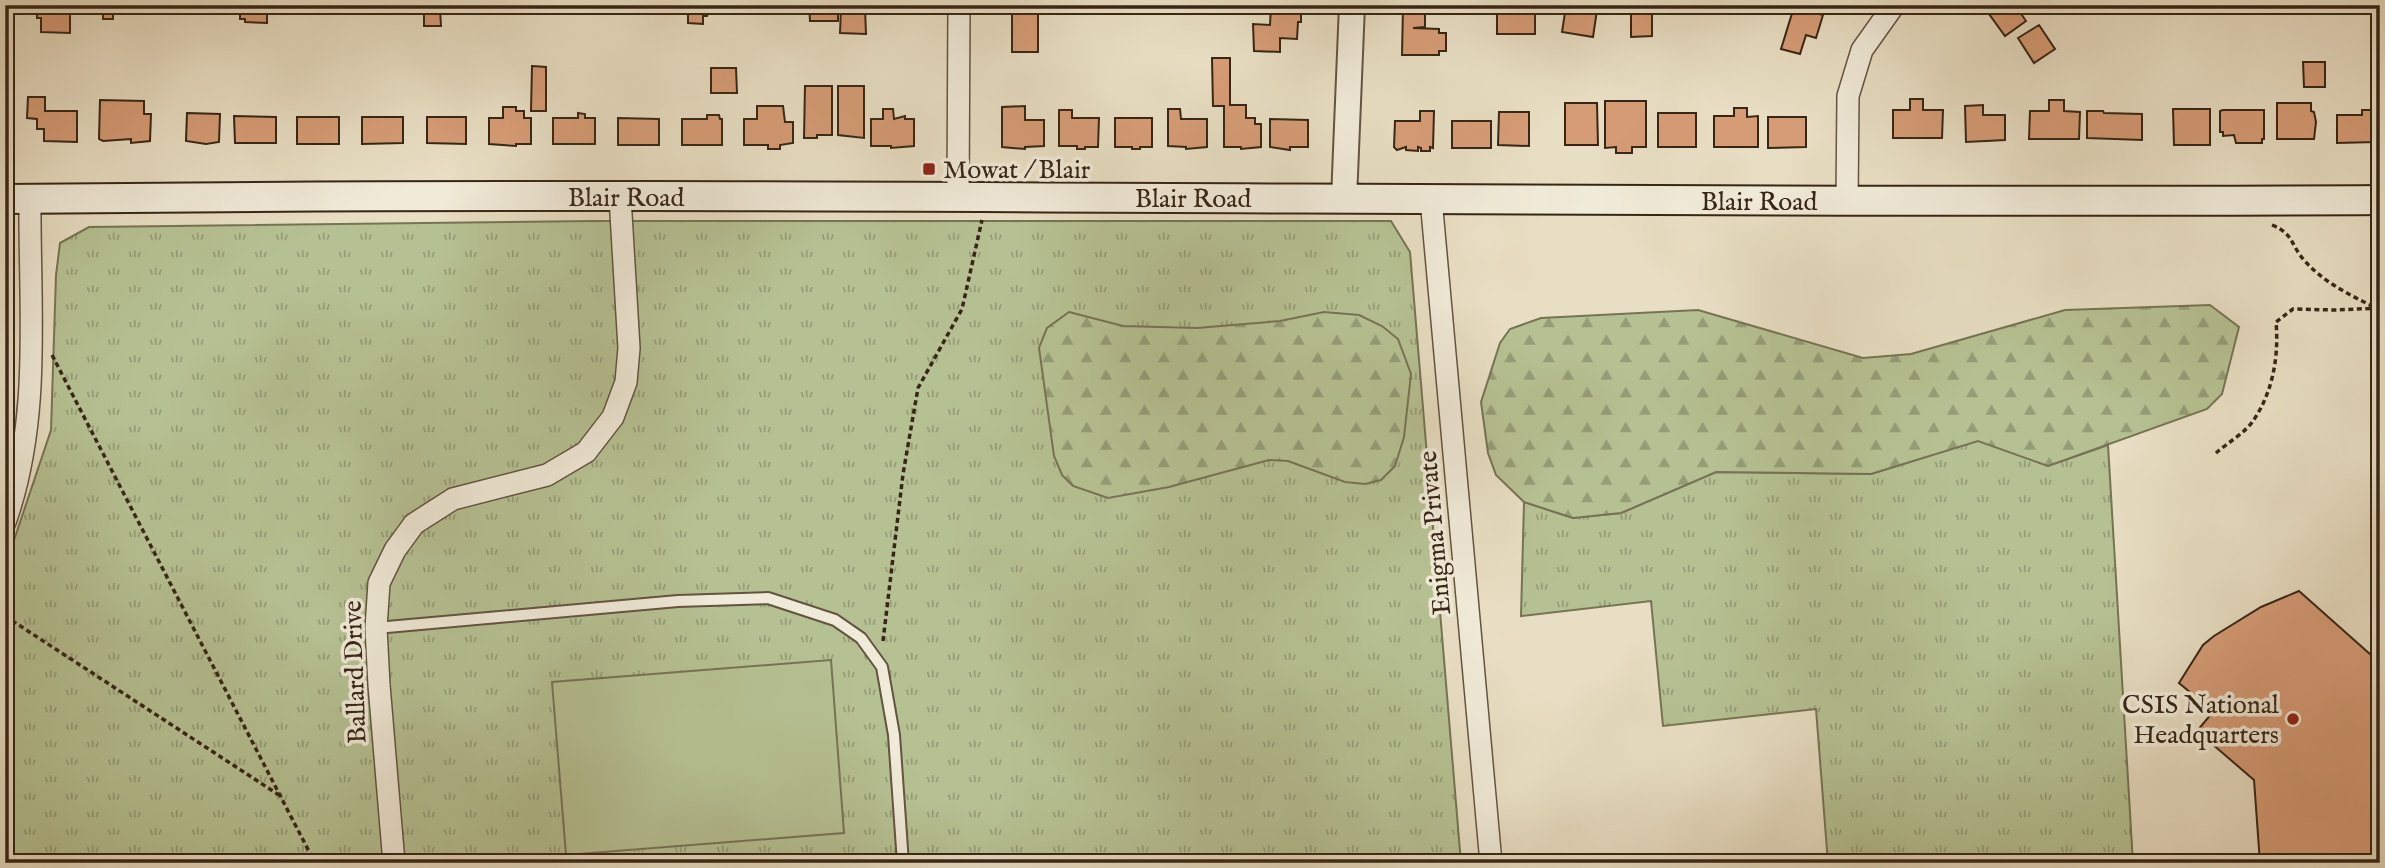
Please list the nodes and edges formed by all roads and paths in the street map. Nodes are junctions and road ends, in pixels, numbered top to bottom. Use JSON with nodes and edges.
{"nodes":[{"id":1,"x":959,"y":5,"type":"edge"},
{"id":2,"x":1352,"y":5,"type":"edge"},
{"id":3,"x":1894,"y":5,"type":"edge"},
{"id":4,"x":958,"y":196,"type":"junction"},
{"id":5,"x":987,"y":196,"type":"junction"},
{"id":6,"x":620,"y":197,"type":"junction"},
{"id":7,"x":18,"y":199,"type":"edge"},
{"id":8,"x":1344,"y":199,"type":"junction"},
{"id":9,"x":1431,"y":199,"type":"junction"},
{"id":10,"x":2380,"y":200,"type":"edge"},
{"id":11,"x":1847,"y":201,"type":"junction"},
{"id":12,"x":2266,"y":222,"type":"dead end"},
{"id":13,"x":2374,"y":307,"type":"junction"},
{"id":14,"x":2380,"y":308,"type":"edge"},
{"id":15,"x":32,"y":335,"type":"junction"},
{"id":16,"x":2216,"y":453,"type":"dead end"},
{"id":17,"x":5,"y":522,"type":"edge"},
{"id":18,"x":5,"y":616,"type":"edge"},
{"id":19,"x":376,"y":628,"type":"junction"},
{"id":20,"x":882,"y":667,"type":"junction"},
{"id":21,"x":280,"y":796,"type":"junction"},
{"id":22,"x":315,"y":863,"type":"edge"},
{"id":23,"x":394,"y":863,"type":"edge"},
{"id":24,"x":903,"y":863,"type":"edge"},
{"id":25,"x":1491,"y":863,"type":"edge"}],
"edges":[{"from":1,"to":4,"type":"street"},
{"from":2,"to":8,"type":"street"},
{"from":3,"to":11,"type":"street"},
{"from":4,"to":5,"type":"main road","name":"Blair Road"},
{"from":4,"to":6,"type":"main road","name":"Blair Road"},
{"from":5,"to":8,"type":"main road","name":"Blair Road"},
{"from":5,"to":20,"type":"path"},
{"from":6,"to":7,"type":"main road","name":"Blair Road"},
{"from":6,"to":19,"type":"street","name":"Ballard Drive"},
{"from":7,"to":15,"type":"street"},
{"from":8,"to":9,"type":"main road","name":"Blair Road"},
{"from":9,"to":11,"type":"main road","name":"Blair Road"},
{"from":9,"to":25,"type":"street","name":"Enigma Private"},
{"from":10,"to":11,"type":"main road","name":"Blair Road"},
{"from":12,"to":13,"type":"path"},
{"from":13,"to":14,"type":"path"},
{"from":13,"to":16,"type":"path"},
{"from":15,"to":17,"type":"street"},
{"from":15,"to":21,"type":"path"},
{"from":18,"to":21,"type":"path"},
{"from":19,"to":20,"type":"lane"},
{"from":19,"to":23,"type":"street","name":"Ballard Drive"},
{"from":20,"to":24,"type":"lane"},
{"from":21,"to":22,"type":"path"}]}
